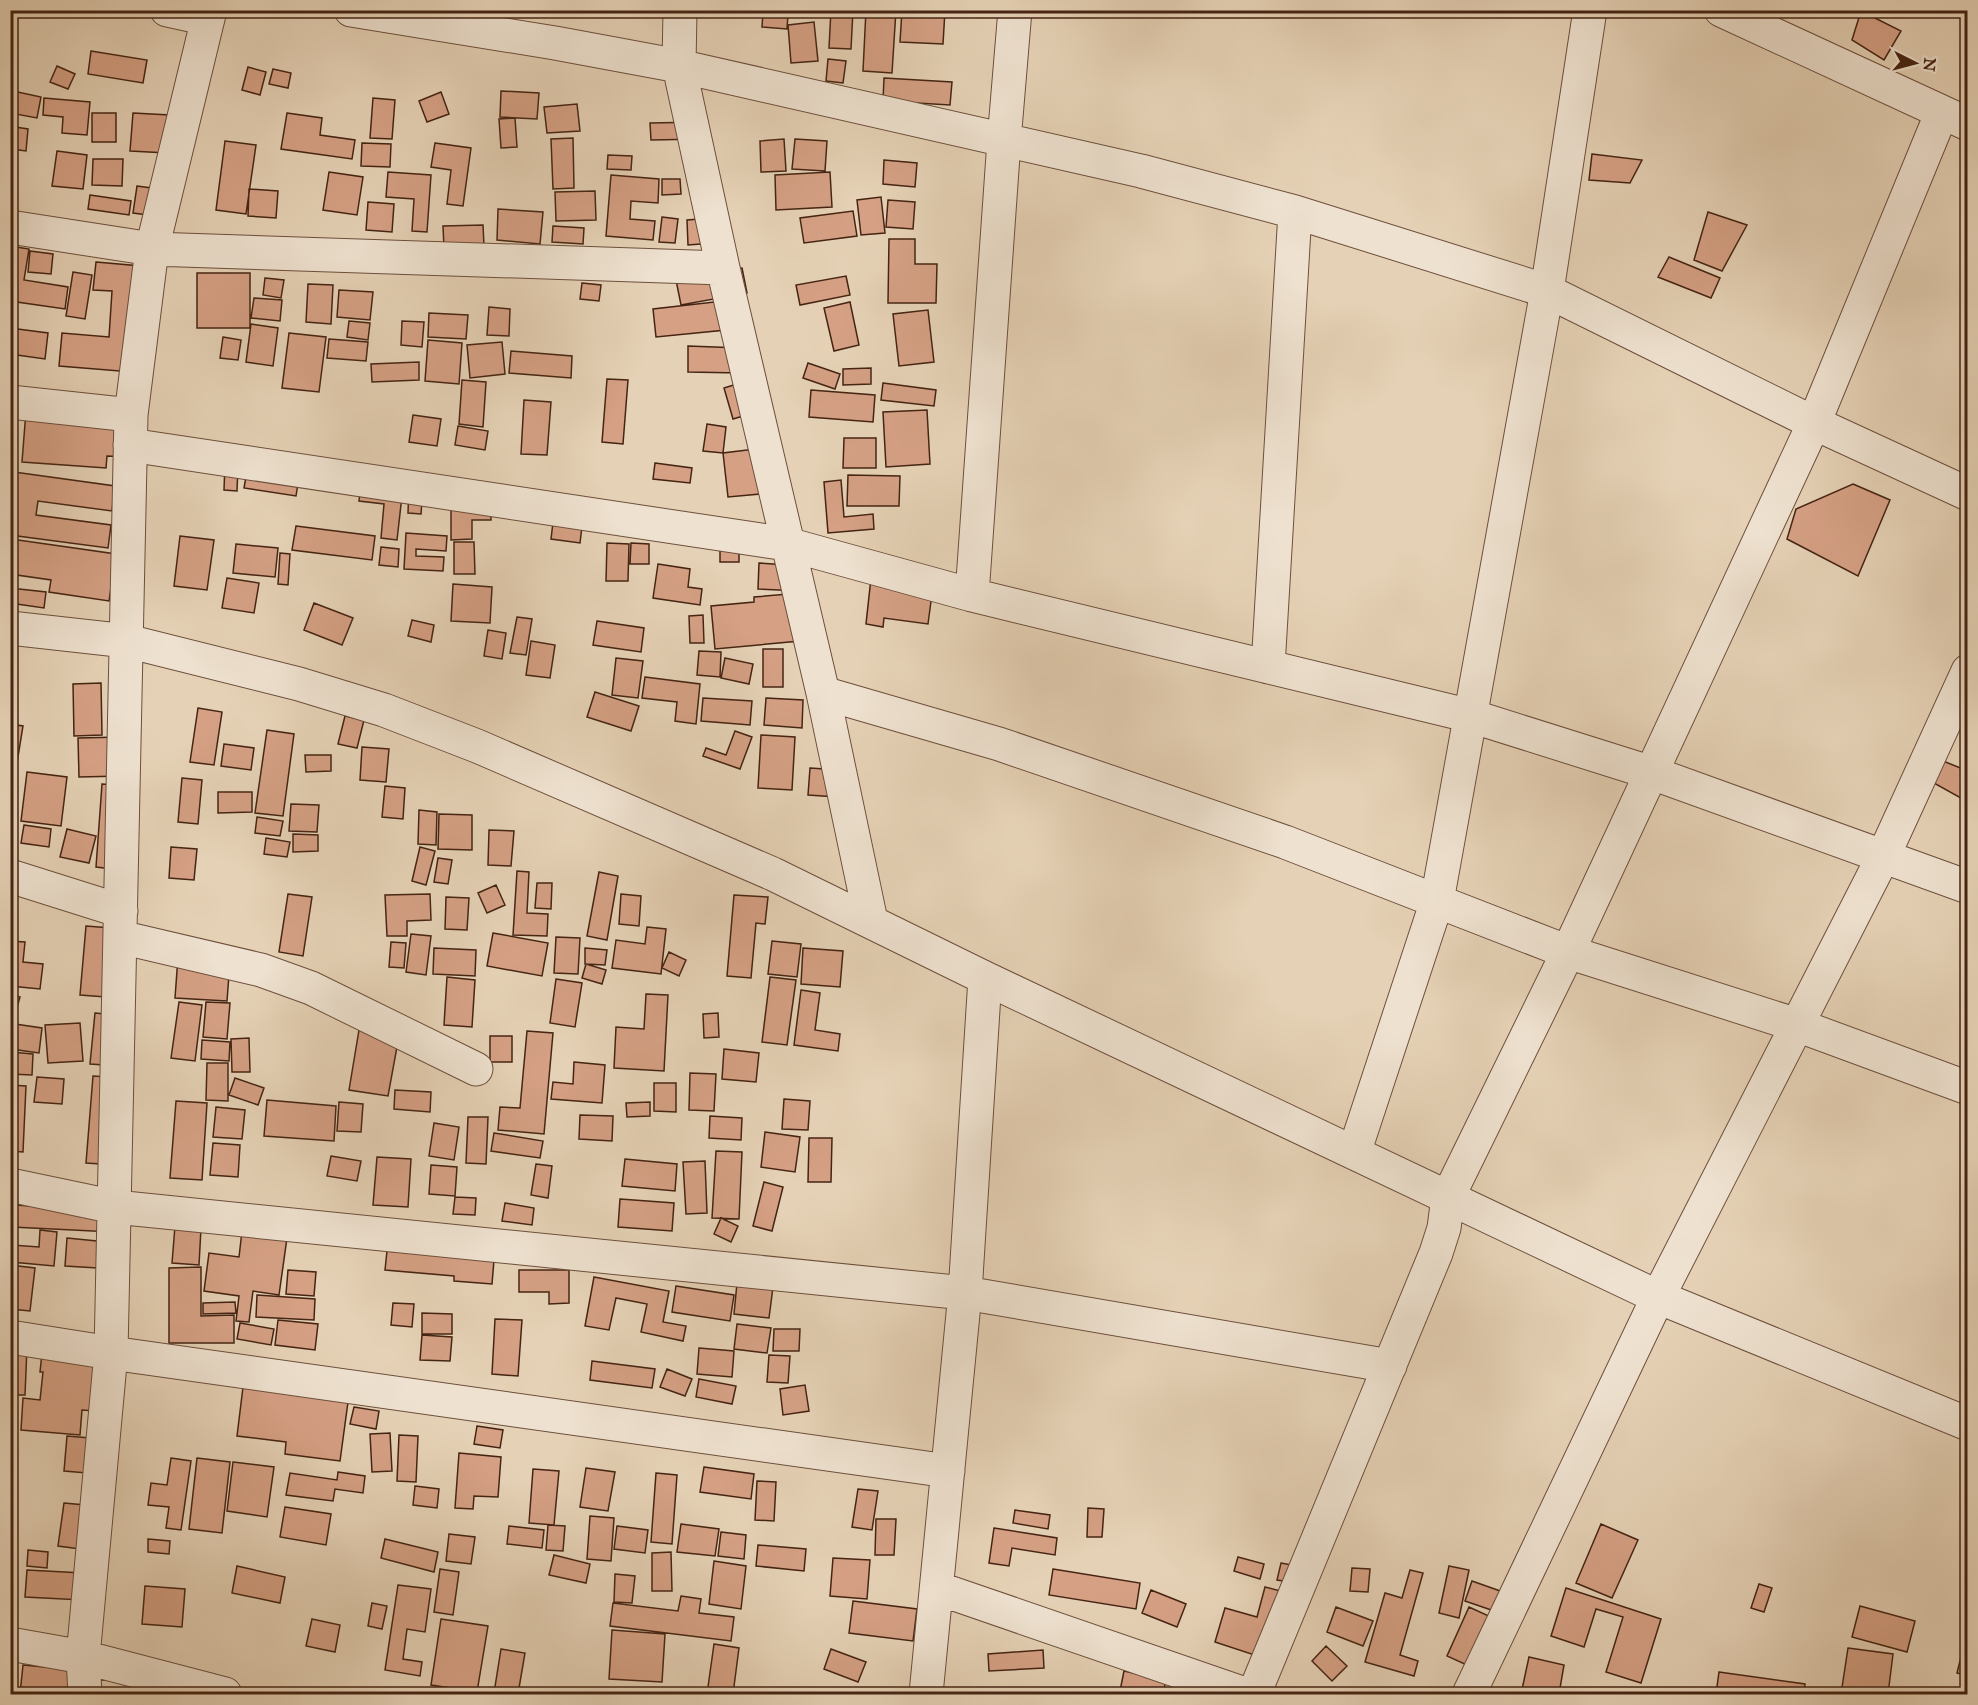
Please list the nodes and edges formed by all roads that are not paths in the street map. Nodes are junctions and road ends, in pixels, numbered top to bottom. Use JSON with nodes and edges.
{"nodes":[{"id":1,"x":168,"y":10,"type":"edge"},
{"id":2,"x":351,"y":10,"type":"edge"},
{"id":3,"x":680,"y":10,"type":"edge"},
{"id":4,"x":1015,"y":10,"type":"edge"},
{"id":5,"x":1590,"y":10,"type":"edge"},
{"id":6,"x":1720,"y":10,"type":"edge"},
{"id":7,"x":209,"y":15,"type":"edge"},
{"id":8,"x":679,"y":66,"type":"junction"},
{"id":9,"x":1955,"y":118,"type":"edge"},
{"id":10,"x":1004,"y":141,"type":"junction"},
{"id":11,"x":1295,"y":212,"type":"junction"},
{"id":12,"x":10,"y":227,"type":"edge"},
{"id":13,"x":152,"y":249,"type":"junction"},
{"id":14,"x":723,"y":268,"type":"junction"},
{"id":15,"x":1547,"y":291,"type":"junction"},
{"id":16,"x":10,"y":402,"type":"edge"},
{"id":17,"x":1814,"y":423,"type":"junction"},
{"id":18,"x":131,"y":430,"type":"junction"},
{"id":19,"x":1968,"y":494,"type":"edge"},
{"id":20,"x":787,"y":544,"type":"junction"},
{"id":21,"x":972,"y":595,"type":"junction"},
{"id":22,"x":10,"y":628,"type":"edge"},
{"id":23,"x":127,"y":641,"type":"junction"},
{"id":24,"x":1268,"y":667,"type":"junction"},
{"id":25,"x":1968,"y":671,"type":"edge"},
{"id":26,"x":823,"y":693,"type":"junction"},
{"id":27,"x":1470,"y":716,"type":"junction"},
{"id":28,"x":1652,"y":773,"type":"junction"},
{"id":29,"x":1883,"y":857,"type":"junction"},
{"id":30,"x":10,"y":876,"type":"edge"},
{"id":31,"x":1968,"y":887,"type":"edge"},
{"id":32,"x":1437,"y":901,"type":"junction"},
{"id":33,"x":871,"y":921,"type":"junction"},
{"id":34,"x":121,"y":924,"type":"junction"},
{"id":35,"x":1568,"y":952,"type":"junction"},
{"id":36,"x":986,"y":978,"type":"junction"},
{"id":37,"x":1797,"y":1025,"type":"junction"},
{"id":38,"x":476,"y":1069,"type":"dead end"},
{"id":39,"x":1968,"y":1088,"type":"edge"},
{"id":40,"x":1354,"y":1153,"type":"junction"},
{"id":41,"x":10,"y":1185,"type":"edge"},
{"id":42,"x":1448,"y":1197,"type":"junction"},
{"id":43,"x":115,"y":1207,"type":"junction"},
{"id":44,"x":966,"y":1293,"type":"junction"},
{"id":45,"x":1658,"y":1297,"type":"junction"},
{"id":46,"x":10,"y":1337,"type":"edge"},
{"id":47,"x":111,"y":1353,"type":"junction"},
{"id":48,"x":1390,"y":1366,"type":"junction"},
{"id":49,"x":1968,"y":1424,"type":"edge"},
{"id":50,"x":948,"y":1470,"type":"junction"},
{"id":51,"x":937,"y":1588,"type":"junction"},
{"id":52,"x":10,"y":1644,"type":"edge"},
{"id":53,"x":83,"y":1657,"type":"junction"},
{"id":54,"x":85,"y":1695,"type":"edge"},
{"id":55,"x":225,"y":1695,"type":"edge"},
{"id":56,"x":926,"y":1695,"type":"edge"},
{"id":57,"x":1245,"y":1695,"type":"edge"},
{"id":58,"x":1254,"y":1695,"type":"edge"},
{"id":59,"x":1469,"y":1695,"type":"edge"}],
"edges":[{"from":1,"to":7,"type":"street"},
{"from":2,"to":8,"type":"street"},
{"from":3,"to":8,"type":"street"},
{"from":4,"to":10,"type":"street"},
{"from":5,"to":15,"type":"street"},
{"from":6,"to":9,"type":"street"},
{"from":7,"to":13,"type":"street"},
{"from":8,"to":10,"type":"street"},
{"from":8,"to":14,"type":"street"},
{"from":9,"to":17,"type":"street"},
{"from":10,"to":11,"type":"street"},
{"from":10,"to":21,"type":"street"},
{"from":11,"to":15,"type":"street"},
{"from":11,"to":24,"type":"street"},
{"from":12,"to":13,"type":"street"},
{"from":13,"to":14,"type":"street"},
{"from":13,"to":18,"type":"street"},
{"from":14,"to":20,"type":"street"},
{"from":15,"to":17,"type":"street"},
{"from":15,"to":27,"type":"street"},
{"from":16,"to":18,"type":"street"},
{"from":17,"to":19,"type":"street"},
{"from":17,"to":28,"type":"street"},
{"from":18,"to":20,"type":"street"},
{"from":18,"to":23,"type":"street"},
{"from":20,"to":21,"type":"street"},
{"from":20,"to":26,"type":"street"},
{"from":21,"to":24,"type":"street"},
{"from":22,"to":23,"type":"street"},
{"from":23,"to":33,"type":"street"},
{"from":23,"to":34,"type":"street"},
{"from":24,"to":27,"type":"street"},
{"from":25,"to":29,"type":"street"},
{"from":26,"to":32,"type":"street"},
{"from":26,"to":33,"type":"street"},
{"from":27,"to":28,"type":"street"},
{"from":27,"to":32,"type":"street"},
{"from":28,"to":29,"type":"street"},
{"from":28,"to":35,"type":"street"},
{"from":29,"to":31,"type":"street"},
{"from":29,"to":37,"type":"street"},
{"from":30,"to":34,"type":"street"},
{"from":32,"to":35,"type":"street"},
{"from":32,"to":40,"type":"street"},
{"from":33,"to":36,"type":"street"},
{"from":34,"to":38,"type":"street"},
{"from":34,"to":43,"type":"street"},
{"from":35,"to":37,"type":"street"},
{"from":35,"to":42,"type":"street"},
{"from":36,"to":40,"type":"street"},
{"from":36,"to":44,"type":"street"},
{"from":37,"to":39,"type":"street"},
{"from":37,"to":45,"type":"street"},
{"from":40,"to":42,"type":"street"},
{"from":41,"to":43,"type":"street"},
{"from":42,"to":45,"type":"street"},
{"from":42,"to":48,"type":"street"},
{"from":43,"to":44,"type":"street"},
{"from":43,"to":47,"type":"street"},
{"from":44,"to":48,"type":"street"},
{"from":44,"to":50,"type":"street"},
{"from":45,"to":49,"type":"street"},
{"from":45,"to":59,"type":"street"},
{"from":46,"to":47,"type":"street"},
{"from":47,"to":50,"type":"street"},
{"from":47,"to":53,"type":"street"},
{"from":48,"to":58,"type":"street"},
{"from":50,"to":51,"type":"street"},
{"from":51,"to":56,"type":"street"},
{"from":51,"to":57,"type":"street"},
{"from":52,"to":53,"type":"street"},
{"from":53,"to":54,"type":"street"},
{"from":53,"to":55,"type":"street"}]}
